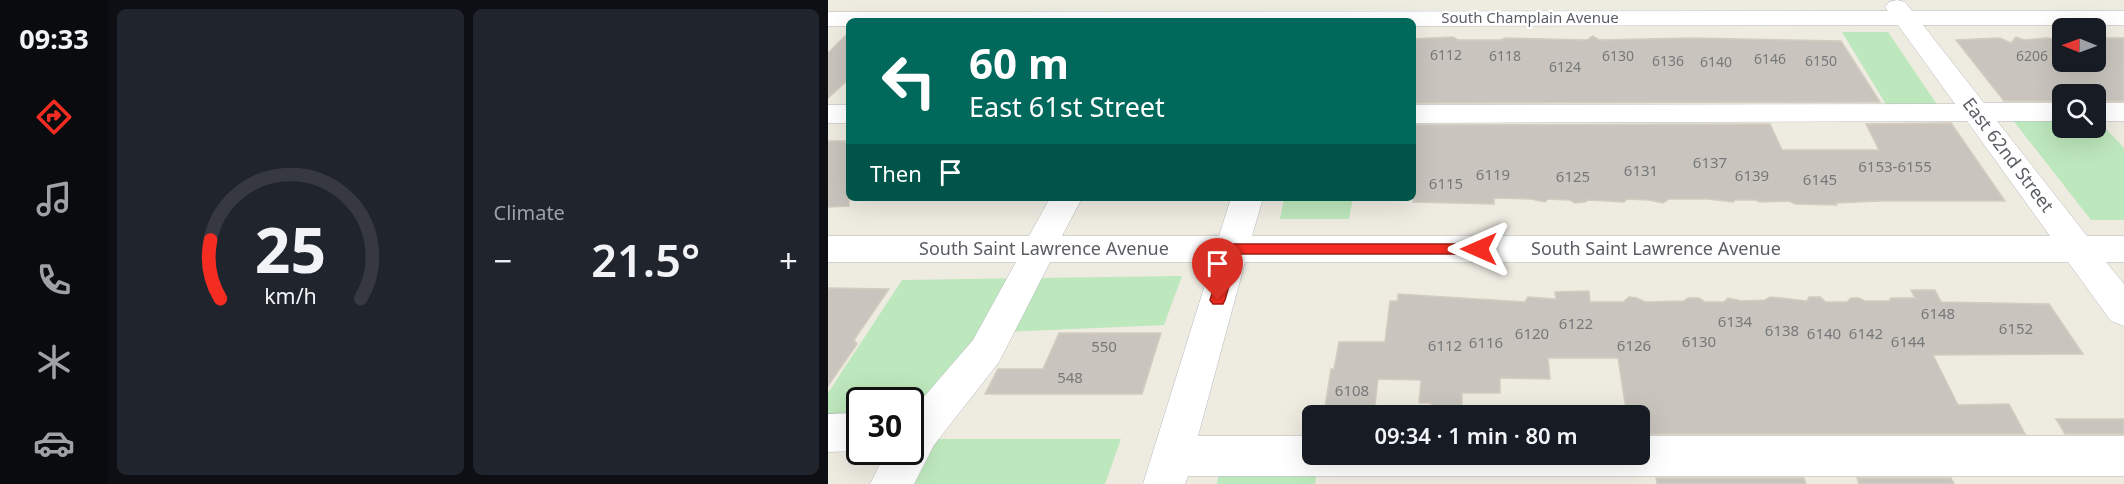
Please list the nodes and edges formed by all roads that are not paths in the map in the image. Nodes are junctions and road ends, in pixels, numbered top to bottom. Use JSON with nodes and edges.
{"nodes":[{"id":1,"x":978,"y":0,"type":"edge"},
{"id":2,"x":1899,"y":9,"type":"edge"},
{"id":3,"x":1301,"y":13,"type":"edge"},
{"id":4,"x":828,"y":18,"type":"edge"},
{"id":5,"x":963,"y":18,"type":"edge"},
{"id":6,"x":1200,"y":18,"type":"edge"},
{"id":7,"x":2124,"y":18,"type":"edge"},
{"id":8,"x":846,"y":20,"type":"edge"},
{"id":9,"x":846,"y":26,"type":"edge"},
{"id":10,"x":828,"y":43,"type":"edge"},
{"id":11,"x":2052,"y":112,"type":"edge"},
{"id":12,"x":2106,"y":112,"type":"edge"},
{"id":13,"x":2124,"y":112,"type":"edge"},
{"id":14,"x":1977,"y":113,"type":"junction"},
{"id":15,"x":828,"y":114,"type":"edge"},
{"id":16,"x":846,"y":114,"type":"edge"},
{"id":17,"x":1416,"y":114,"type":"edge"},
{"id":18,"x":1064,"y":201,"type":"edge"},
{"id":19,"x":1246,"y":201,"type":"edge"},
{"id":20,"x":828,"y":249,"type":"edge"},
{"id":21,"x":1040,"y":249,"type":"junction"},
{"id":22,"x":1233,"y":249,"type":"junction"},
{"id":23,"x":2078,"y":249,"type":"junction"},
{"id":24,"x":2124,"y":249,"type":"edge"},
{"id":25,"x":2124,"y":310,"type":"edge"},
{"id":26,"x":924,"y":426,"type":"edge"},
{"id":27,"x":846,"y":432,"type":"edge"},
{"id":28,"x":828,"y":433,"type":"edge"},
{"id":29,"x":2124,"y":456,"type":"edge"},
{"id":30,"x":900,"y":465,"type":"edge"},
{"id":31,"x":1168,"y":470,"type":"edge"},
{"id":32,"x":891,"y":484,"type":"edge"}],
"edges":[{"from":1,"to":5,"type":"street"},
{"from":2,"to":3,"type":"street","name":"South Champlain Avenue"},
{"from":2,"to":7,"type":"street","name":"South Champlain Avenue"},
{"from":2,"to":14,"type":"street","name":"East 62nd Street"},
{"from":3,"to":6,"type":"street","name":"South Champlain Avenue"},
{"from":4,"to":8,"type":"street","name":"South Champlain Avenue"},
{"from":9,"to":10,"type":"street"},
{"from":11,"to":14,"type":"street"},
{"from":12,"to":13,"type":"street"},
{"from":14,"to":17,"type":"street"},
{"from":14,"to":23,"type":"street","name":"East 62nd Street"},
{"from":15,"to":16,"type":"street"},
{"from":18,"to":21,"type":"street"},
{"from":19,"to":22,"type":"street"},
{"from":20,"to":21,"type":"street","name":"South Saint Lawrence Avenue"},
{"from":21,"to":22,"type":"street","name":"South Saint Lawrence Avenue"},
{"from":21,"to":26,"type":"street"},
{"from":22,"to":23,"type":"street","name":"South Saint Lawrence Avenue"},
{"from":22,"to":31,"type":"street"},
{"from":23,"to":24,"type":"street","name":"South Saint Lawrence Avenue"},
{"from":23,"to":25,"type":"street","name":"East 62nd Street"},
{"from":27,"to":28,"type":"street"},
{"from":29,"to":31,"type":"street"},
{"from":30,"to":32,"type":"street"}]}
